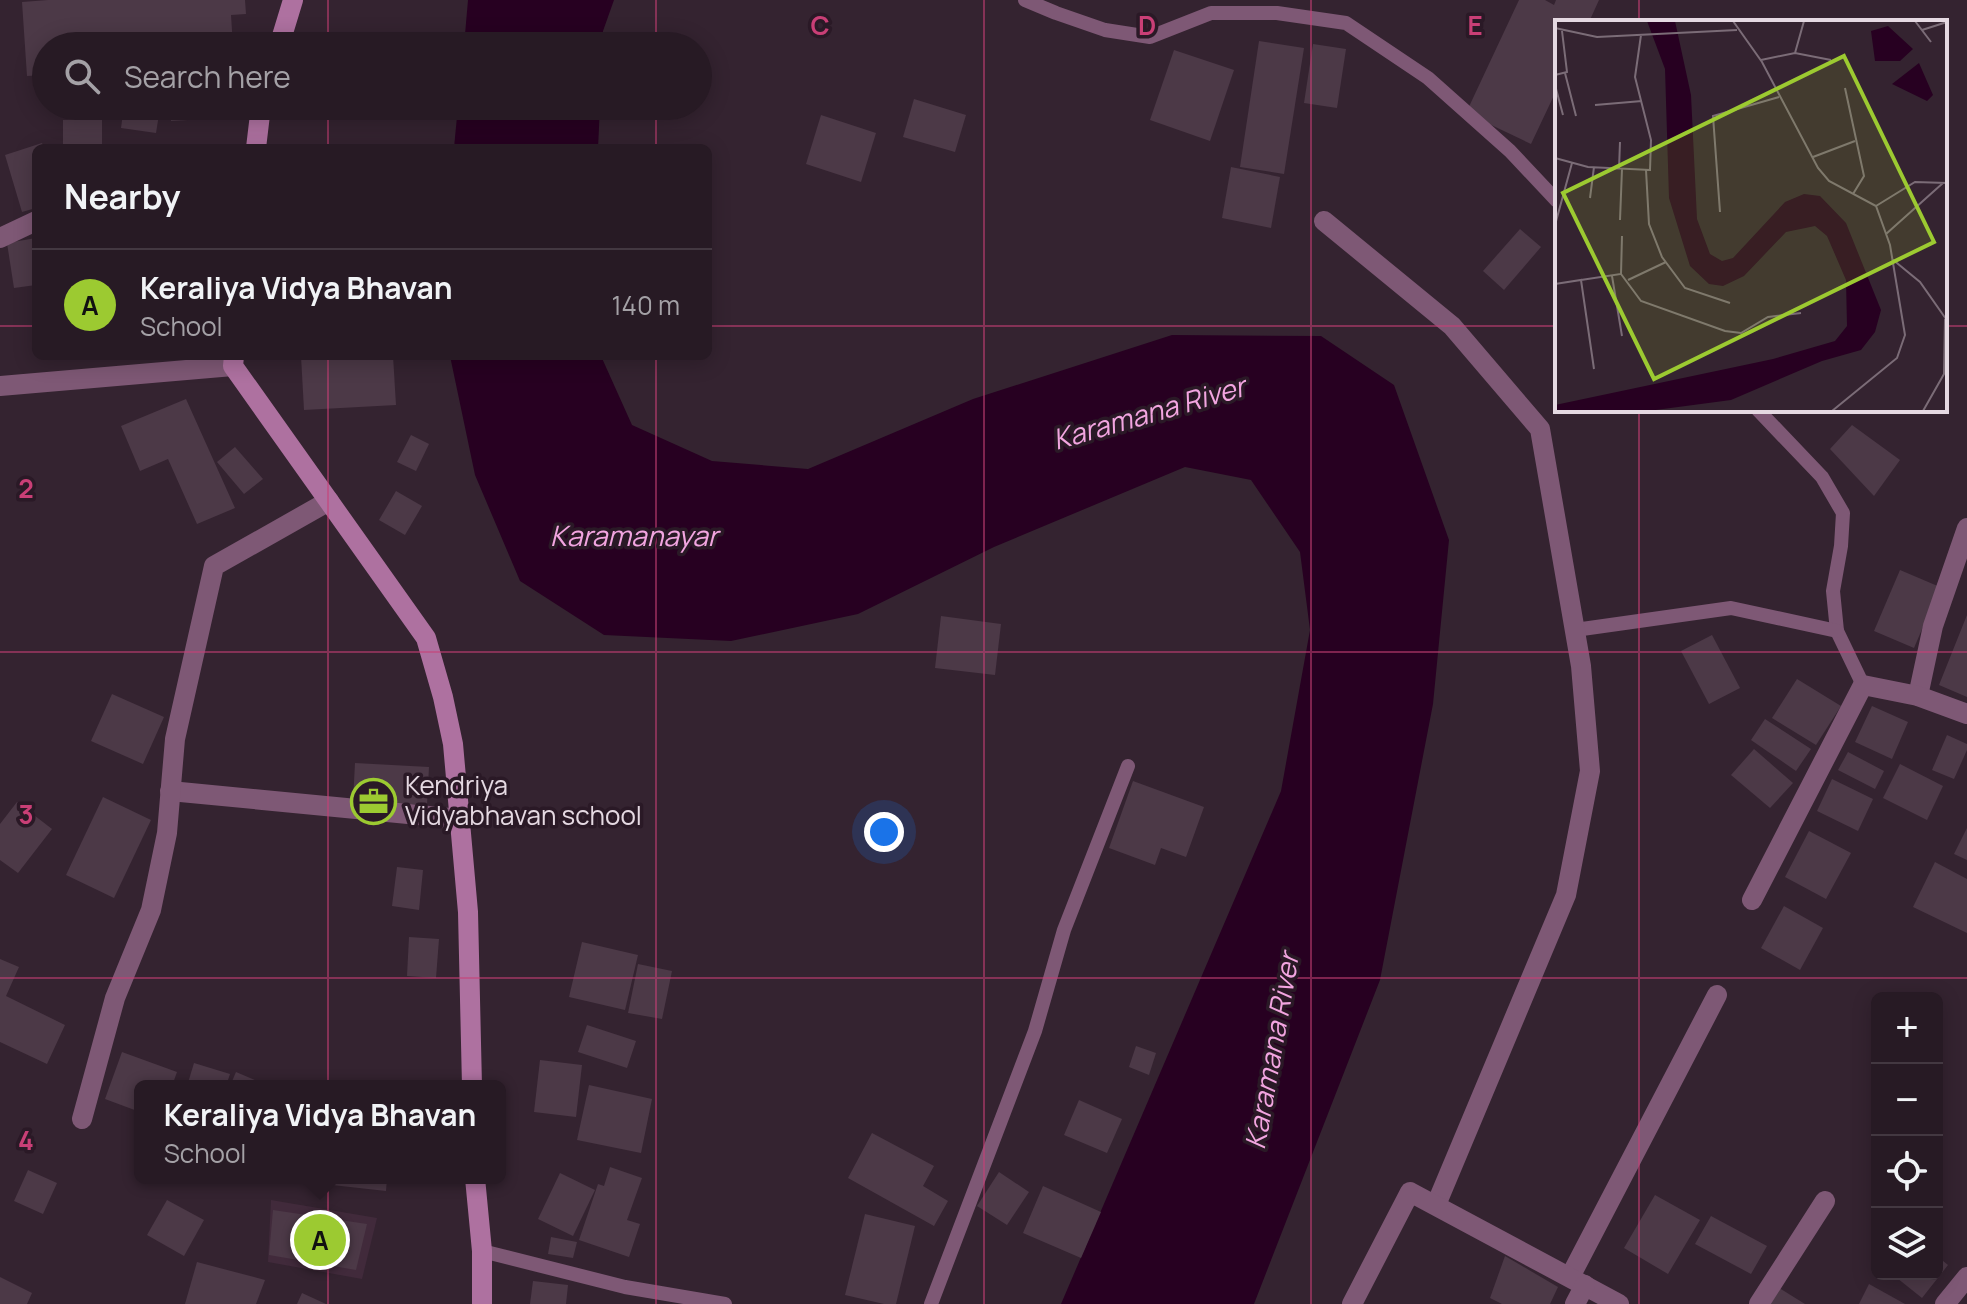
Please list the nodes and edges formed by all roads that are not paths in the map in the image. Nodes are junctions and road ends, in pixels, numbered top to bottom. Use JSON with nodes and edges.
{"nodes":[{"id":1,"x":278,"y":0,"type":"edge"},
{"id":2,"x":1025,"y":0,"type":"edge"},
{"id":3,"x":290,"y":10,"type":"edge"},
{"id":4,"x":283,"y":32,"type":"edge"},
{"id":5,"x":259,"y":120,"type":"edge"},
{"id":6,"x":256,"y":144,"type":"edge"},
{"id":7,"x":1555,"y":199,"type":"edge"},
{"id":8,"x":1324,"y":221,"type":"dead end"},
{"id":9,"x":32,"y":223,"type":"edge"},
{"id":10,"x":0,"y":238,"type":"edge"},
{"id":11,"x":234,"y":361,"type":"edge"},
{"id":12,"x":0,"y":386,"type":"edge"},
{"id":13,"x":1760,"y":412,"type":"edge"},
{"id":14,"x":329,"y":501,"type":"junction"},
{"id":15,"x":1967,"y":528,"type":"edge"},
{"id":16,"x":1575,"y":630,"type":"junction"},
{"id":17,"x":1837,"y":631,"type":"junction"},
{"id":18,"x":1863,"y":685,"type":"junction"},
{"id":19,"x":1918,"y":696,"type":"junction"},
{"id":20,"x":1967,"y":714,"type":"edge"},
{"id":21,"x":1128,"y":766,"type":"dead end"},
{"id":22,"x":170,"y":791,"type":"junction"},
{"id":23,"x":460,"y":819,"type":"junction"},
{"id":24,"x":1752,"y":900,"type":"dead end"},
{"id":25,"x":1717,"y":995,"type":"dead end"},
{"id":26,"x":472,"y":1080,"type":"edge"},
{"id":27,"x":82,"y":1119,"type":"dead end"},
{"id":28,"x":476,"y":1184,"type":"edge"},
{"id":29,"x":1825,"y":1201,"type":"dead end"},
{"id":30,"x":1436,"y":1205,"type":"junction"},
{"id":31,"x":482,"y":1251,"type":"junction"},
{"id":32,"x":1967,"y":1277,"type":"edge"},
{"id":33,"x":1578,"y":1281,"type":"junction"},
{"id":34,"x":1954,"y":1301,"type":"edge"},
{"id":35,"x":482,"y":1304,"type":"edge"},
{"id":36,"x":725,"y":1304,"type":"edge"},
{"id":37,"x":931,"y":1304,"type":"edge"},
{"id":38,"x":1352,"y":1304,"type":"edge"},
{"id":39,"x":1575,"y":1304,"type":"edge"},
{"id":40,"x":1619,"y":1304,"type":"edge"},
{"id":41,"x":1759,"y":1304,"type":"edge"}],
"edges":[{"from":1,"to":3,"type":"main road"},
{"from":2,"to":7,"type":"lane"},
{"from":3,"to":4,"type":"main road"},
{"from":5,"to":6,"type":"main road"},
{"from":8,"to":16,"type":"street"},
{"from":9,"to":10,"type":"street"},
{"from":11,"to":12,"type":"street"},
{"from":11,"to":14,"type":"main road"},
{"from":13,"to":17,"type":"lane"},
{"from":14,"to":22,"type":"street"},
{"from":14,"to":23,"type":"main road"},
{"from":15,"to":19,"type":"street"},
{"from":16,"to":17,"type":"lane"},
{"from":16,"to":30,"type":"street"},
{"from":17,"to":18,"type":"lane"},
{"from":18,"to":19,"type":"street"},
{"from":18,"to":24,"type":"street"},
{"from":19,"to":20,"type":"street"},
{"from":21,"to":37,"type":"lane"},
{"from":22,"to":23,"type":"street"},
{"from":22,"to":27,"type":"street"},
{"from":23,"to":26,"type":"main road"},
{"from":25,"to":33,"type":"street"},
{"from":28,"to":31,"type":"main road"},
{"from":29,"to":41,"type":"street"},
{"from":30,"to":33,"type":"street"},
{"from":30,"to":38,"type":"street"},
{"from":31,"to":35,"type":"main road"},
{"from":31,"to":36,"type":"lane"},
{"from":32,"to":34,"type":"street"},
{"from":33,"to":39,"type":"street"},
{"from":33,"to":40,"type":"street"}]}
